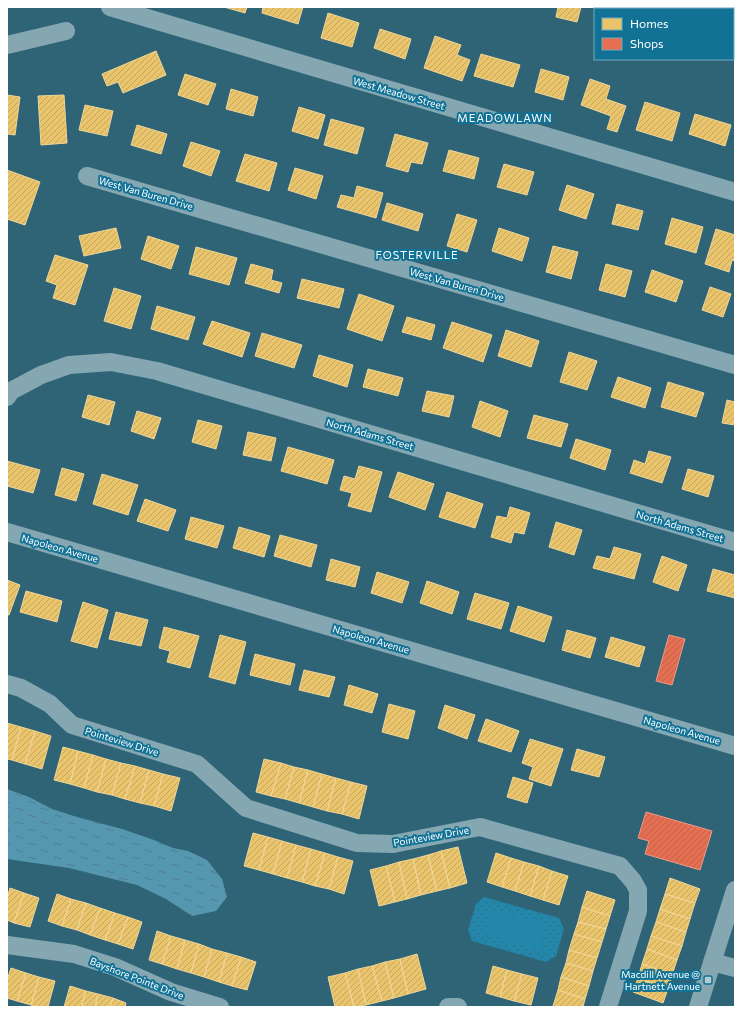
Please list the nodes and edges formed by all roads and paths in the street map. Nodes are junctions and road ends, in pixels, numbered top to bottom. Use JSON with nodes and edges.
{"nodes":[{"id":1,"x":110,"y":7,"type":"edge"},
{"id":2,"x":66,"y":32,"type":"dead end"},
{"id":3,"x":7,"y":45,"type":"edge"},
{"id":4,"x":87,"y":176,"type":"dead end"},
{"id":5,"x":735,"y":192,"type":"edge"},
{"id":6,"x":735,"y":365,"type":"edge"},
{"id":7,"x":7,"y":397,"type":"edge"},
{"id":8,"x":7,"y":532,"type":"edge"},
{"id":9,"x":735,"y":542,"type":"edge"},
{"id":10,"x":7,"y":684,"type":"edge"},
{"id":11,"x":735,"y":746,"type":"edge"},
{"id":12,"x":735,"y":890,"type":"edge"},
{"id":13,"x":7,"y":946,"type":"edge"},
{"id":14,"x":712,"y":962,"type":"junction"},
{"id":15,"x":735,"y":968,"type":"edge"},
{"id":16,"x":220,"y":1007,"type":"edge"},
{"id":17,"x":448,"y":1007,"type":"edge"},
{"id":18,"x":458,"y":1007,"type":"edge"},
{"id":19,"x":608,"y":1007,"type":"edge"},
{"id":20,"x":698,"y":1007,"type":"edge"}],
"edges":[{"from":1,"to":5,"type":"street","name":"West Meadow Street"},
{"from":2,"to":3,"type":"street"},
{"from":4,"to":6,"type":"street","name":"West Van Buren Drive"},
{"from":7,"to":9,"type":"street","name":"North Adams Street"},
{"from":8,"to":11,"type":"street","name":"Napoleon Avenue"},
{"from":10,"to":19,"type":"street","name":"Pointeview Drive"},
{"from":12,"to":14,"type":"street"},
{"from":13,"to":16,"type":"street","name":"Bayshore Pointe Drive"},
{"from":14,"to":15,"type":"street"},
{"from":14,"to":20,"type":"street"},
{"from":17,"to":18,"type":"street"}]}
